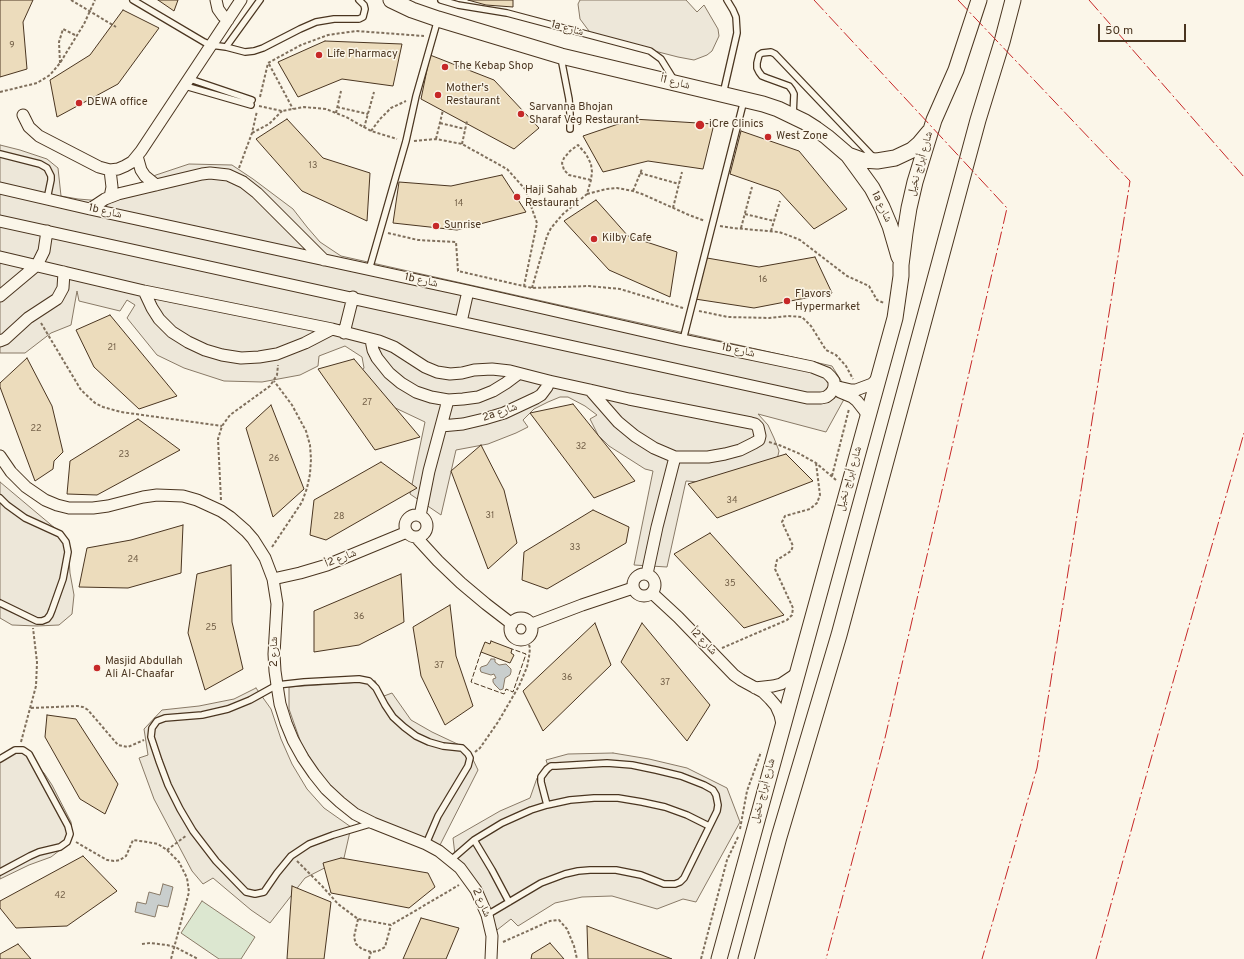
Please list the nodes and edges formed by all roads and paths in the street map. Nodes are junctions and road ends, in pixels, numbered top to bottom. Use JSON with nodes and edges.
{"nodes":[{"id":1,"x":71,"y":0,"type":"edge"},
{"id":2,"x":95,"y":0,"type":"edge"},
{"id":3,"x":133,"y":0,"type":"edge"},
{"id":4,"x":216,"y":0,"type":"edge"},
{"id":5,"x":241,"y":0,"type":"edge"},
{"id":6,"x":260,"y":0,"type":"edge"},
{"id":7,"x":359,"y":0,"type":"edge"},
{"id":8,"x":391,"y":0,"type":"edge"},
{"id":9,"x":441,"y":0,"type":"edge"},
{"id":10,"x":727,"y":0,"type":"edge"},
{"id":11,"x":979,"y":0,"type":"edge"},
{"id":12,"x":1013,"y":0,"type":"edge"},
{"id":13,"x":90,"y":11,"type":"junction"},
{"id":14,"x":438,"y":19,"type":"junction"},
{"id":15,"x":228,"y":20,"type":"junction"},
{"id":16,"x":116,"y":27,"type":"dead end"},
{"id":17,"x":76,"y":36,"type":"junction"},
{"id":18,"x":433,"y":37,"type":"junction"},
{"id":19,"x":212,"y":45,"type":"junction"},
{"id":20,"x":226,"y":47,"type":"junction"},
{"id":21,"x":561,"y":56,"type":"junction"},
{"id":22,"x":60,"y":63,"type":"junction"},
{"id":23,"x":268,"y":63,"type":"junction"},
{"id":24,"x":187,"y":82,"type":"junction"},
{"id":25,"x":676,"y":84,"type":"junction"},
{"id":26,"x":341,"y":91,"type":"dead end"},
{"id":27,"x":0,"y":92,"type":"edge"},
{"id":28,"x":374,"y":92,"type":"dead end"},
{"id":29,"x":723,"y":95,"type":"junction"},
{"id":30,"x":416,"y":96,"type":"junction"},
{"id":31,"x":260,"y":98,"type":"dead end"},
{"id":32,"x":744,"y":100,"type":"junction"},
{"id":33,"x":337,"y":106,"type":"junction"},
{"id":34,"x":293,"y":108,"type":"junction"},
{"id":35,"x":443,"y":110,"type":"dead end"},
{"id":36,"x":282,"y":111,"type":"junction"},
{"id":37,"x":336,"y":112,"type":"junction"},
{"id":38,"x":368,"y":114,"type":"junction"},
{"id":39,"x":23,"y":115,"type":"dead end"},
{"id":40,"x":793,"y":116,"type":"junction"},
{"id":41,"x":934,"y":120,"type":"junction"},
{"id":42,"x":467,"y":121,"type":"dead end"},
{"id":43,"x":440,"y":123,"type":"junction"},
{"id":44,"x":364,"y":128,"type":"junction"},
{"id":45,"x":465,"y":129,"type":"junction"},
{"id":46,"x":570,"y":129,"type":"dead end"},
{"id":47,"x":371,"y":131,"type":"junction"},
{"id":48,"x":252,"y":133,"type":"junction"},
{"id":49,"x":436,"y":139,"type":"junction"},
{"id":50,"x":406,"y":140,"type":"junction"},
{"id":51,"x":462,"y":144,"type":"junction"},
{"id":52,"x":0,"y":154,"type":"edge"},
{"id":53,"x":848,"y":155,"type":"junction"},
{"id":54,"x":137,"y":156,"type":"junction"},
{"id":55,"x":877,"y":162,"type":"junction"},
{"id":56,"x":110,"y":170,"type":"junction"},
{"id":57,"x":642,"y":170,"type":"dead end"},
{"id":58,"x":682,"y":172,"type":"dead end"},
{"id":59,"x":640,"y":173,"type":"junction"},
{"id":60,"x":236,"y":178,"type":"junction"},
{"id":61,"x":591,"y":180,"type":"junction"},
{"id":62,"x":679,"y":184,"type":"junction"},
{"id":63,"x":156,"y":185,"type":"junction"},
{"id":64,"x":752,"y":187,"type":"dead end"},
{"id":65,"x":0,"y":188,"type":"edge"},
{"id":66,"x":633,"y":191,"type":"junction"},
{"id":67,"x":587,"y":194,"type":"junction"},
{"id":68,"x":110,"y":197,"type":"junction"},
{"id":69,"x":47,"y":199,"type":"junction"},
{"id":70,"x":780,"y":201,"type":"dead end"},
{"id":71,"x":673,"y":208,"type":"junction"},
{"id":72,"x":90,"y":209,"type":"junction"},
{"id":73,"x":745,"y":214,"type":"junction"},
{"id":74,"x":0,"y":221,"type":"edge"},
{"id":75,"x":774,"y":221,"type":"junction"},
{"id":76,"x":713,"y":224,"type":"junction"},
{"id":77,"x":741,"y":228,"type":"junction"},
{"id":78,"x":47,"y":231,"type":"junction"},
{"id":79,"x":380,"y":231,"type":"junction"},
{"id":80,"x":771,"y":231,"type":"junction"},
{"id":81,"x":0,"y":257,"type":"edge"},
{"id":82,"x":325,"y":260,"type":"junction"},
{"id":83,"x":38,"y":265,"type":"junction"},
{"id":84,"x":901,"y":265,"type":"junction"},
{"id":85,"x":369,"y":270,"type":"junction"},
{"id":86,"x":64,"y":272,"type":"junction"},
{"id":87,"x":524,"y":286,"type":"junction"},
{"id":88,"x":532,"y":288,"type":"junction"},
{"id":89,"x":144,"y":291,"type":"junction"},
{"id":90,"x":468,"y":292,"type":"junction"},
{"id":91,"x":0,"y":296,"type":"edge"},
{"id":92,"x":353,"y":298,"type":"junction"},
{"id":93,"x":897,"y":305,"type":"junction"},
{"id":94,"x":691,"y":310,"type":"junction"},
{"id":95,"x":35,"y":313,"type":"junction"},
{"id":96,"x":461,"y":322,"type":"junction"},
{"id":97,"x":332,"y":330,"type":"junction"},
{"id":98,"x":344,"y":333,"type":"junction"},
{"id":99,"x":371,"y":340,"type":"junction"},
{"id":100,"x":683,"y":340,"type":"junction"},
{"id":101,"x":0,"y":341,"type":"edge"},
{"id":102,"x":277,"y":354,"type":"junction"},
{"id":103,"x":518,"y":374,"type":"junction"},
{"id":104,"x":878,"y":378,"type":"junction"},
{"id":105,"x":274,"y":381,"type":"junction"},
{"id":106,"x":549,"y":381,"type":"junction"},
{"id":107,"x":834,"y":388,"type":"junction"},
{"id":108,"x":590,"y":390,"type":"junction"},
{"id":109,"x":850,"y":393,"type":"junction"},
{"id":110,"x":448,"y":400,"type":"junction"},
{"id":111,"x":868,"y":415,"type":"junction"},
{"id":112,"x":222,"y":426,"type":"junction"},
{"id":113,"x":441,"y":426,"type":"junction"},
{"id":114,"x":759,"y":440,"type":"junction"},
{"id":115,"x":0,"y":456,"type":"edge"},
{"id":116,"x":675,"y":457,"type":"junction"},
{"id":117,"x":816,"y":463,"type":"junction"},
{"id":118,"x":832,"y":476,"type":"junction"},
{"id":119,"x":847,"y":491,"type":"junction"},
{"id":120,"x":0,"y":498,"type":"edge"},
{"id":121,"x":221,"y":511,"type":"junction"},
{"id":122,"x":420,"y":516,"type":"junction"},
{"id":123,"x":412,"y":535,"type":"junction"},
{"id":124,"x":265,"y":558,"type":"junction"},
{"id":125,"x":647,"y":574,"type":"junction"},
{"id":126,"x":273,"y":579,"type":"junction"},
{"id":127,"x":633,"y":588,"type":"junction"},
{"id":128,"x":652,"y":593,"type":"junction"},
{"id":129,"x":0,"y":603,"type":"edge"},
{"id":130,"x":32,"y":619,"type":"junction"},
{"id":131,"x":512,"y":624,"type":"junction"},
{"id":132,"x":532,"y":624,"type":"junction"},
{"id":133,"x":528,"y":638,"type":"junction"},
{"id":134,"x":712,"y":652,"type":"junction"},
{"id":135,"x":796,"y":674,"type":"junction"},
{"id":136,"x":277,"y":685,"type":"junction"},
{"id":137,"x":755,"y":688,"type":"junction"},
{"id":138,"x":31,"y":708,"type":"junction"},
{"id":139,"x":782,"y":724,"type":"junction"},
{"id":140,"x":151,"y":737,"type":"junction"},
{"id":141,"x":19,"y":749,"type":"junction"},
{"id":142,"x":762,"y":750,"type":"dead end"},
{"id":143,"x":468,"y":754,"type":"junction"},
{"id":144,"x":0,"y":759,"type":"edge"},
{"id":145,"x":547,"y":805,"type":"junction"},
{"id":146,"x":373,"y":824,"type":"junction"},
{"id":147,"x":709,"y":826,"type":"junction"},
{"id":148,"x":193,"y":831,"type":"junction"},
{"id":149,"x":739,"y":832,"type":"dead end"},
{"id":150,"x":738,"y":836,"type":"dead end"},
{"id":151,"x":69,"y":838,"type":"junction"},
{"id":152,"x":474,"y":840,"type":"junction"},
{"id":153,"x":426,"y":844,"type":"junction"},
{"id":154,"x":167,"y":850,"type":"junction"},
{"id":155,"x":291,"y":856,"type":"junction"},
{"id":156,"x":451,"y":860,"type":"junction"},
{"id":157,"x":0,"y":872,"type":"edge"},
{"id":158,"x":469,"y":879,"type":"junction"},
{"id":159,"x":508,"y":902,"type":"junction"},
{"id":160,"x":487,"y":915,"type":"junction"},
{"id":161,"x":358,"y":919,"type":"junction"},
{"id":162,"x":391,"y":925,"type":"junction"},
{"id":163,"x":142,"y":944,"type":"dead end"},
{"id":164,"x":175,"y":947,"type":"junction"},
{"id":165,"x":492,"y":947,"type":"junction"},
{"id":166,"x":371,"y":952,"type":"junction"},
{"id":167,"x":171,"y":959,"type":"edge"},
{"id":168,"x":198,"y":959,"type":"edge"},
{"id":169,"x":369,"y":959,"type":"edge"},
{"id":170,"x":491,"y":959,"type":"edge"},
{"id":171,"x":577,"y":959,"type":"edge"},
{"id":172,"x":700,"y":959,"type":"edge"},
{"id":173,"x":719,"y":959,"type":"edge"},
{"id":174,"x":746,"y":959,"type":"edge"}],
"edges":[{"from":1,"to":13,"type":"path"},
{"from":2,"to":13,"type":"path"},
{"from":3,"to":19,"type":"lane"},
{"from":4,"to":15,"type":"street"},
{"from":5,"to":15,"type":"street"},
{"from":6,"to":20,"type":"lane"},
{"from":7,"to":20,"type":"lane"},
{"from":8,"to":14,"type":"street","name":"شارع 1أ"},
{"from":9,"to":25,"type":"lane","name":"1a شارع"},
{"from":10,"to":29,"type":"lane"},
{"from":11,"to":41,"type":"street","name":"شارع أبراج نخيل"},
{"from":12,"to":174,"type":"street"},
{"from":13,"to":16,"type":"path"},
{"from":13,"to":17,"type":"path"},
{"from":14,"to":18,"type":"lane"},
{"from":14,"to":21,"type":"street","name":"شارع 1أ"},
{"from":15,"to":19,"type":"street"},
{"from":17,"to":22,"type":"path"},
{"from":17,"to":22,"type":"path"},
{"from":18,"to":23,"type":"path"},
{"from":18,"to":30,"type":"lane"},
{"from":19,"to":20,"type":"lane"},
{"from":19,"to":24,"type":"street"},
{"from":21,"to":25,"type":"street","name":"شارع 1أ"},
{"from":21,"to":46,"type":"lane"},
{"from":22,"to":27,"type":"path"},
{"from":23,"to":31,"type":"path"},
{"from":23,"to":34,"type":"path"},
{"from":24,"to":24,"type":"lane"},
{"from":24,"to":54,"type":"street"},
{"from":25,"to":29,"type":"street","name":"شارع 1أ"},
{"from":26,"to":33,"type":"path"},
{"from":28,"to":38,"type":"path"},
{"from":29,"to":32,"type":"street","name":"شارع 1أ"},
{"from":30,"to":47,"type":"path"},
{"from":30,"to":50,"type":"lane"},
{"from":32,"to":40,"type":"street","name":"شارع 1أ"},
{"from":32,"to":76,"type":"lane"},
{"from":33,"to":37,"type":"path"},
{"from":33,"to":38,"type":"path"},
{"from":34,"to":36,"type":"path"},
{"from":34,"to":37,"type":"path"},
{"from":35,"to":43,"type":"path"},
{"from":36,"to":48,"type":"path"},
{"from":36,"to":48,"type":"path"},
{"from":37,"to":44,"type":"path"},
{"from":38,"to":44,"type":"path"},
{"from":39,"to":56,"type":"street"},
{"from":40,"to":53,"type":"street","name":"شارع 1أ"},
{"from":40,"to":55,"type":"lane"},
{"from":41,"to":55,"type":"street","name":"شارع 1أ"},
{"from":41,"to":84,"type":"street","name":"شارع أبراج نخيل"},
{"from":42,"to":45,"type":"path"},
{"from":43,"to":45,"type":"path"},
{"from":43,"to":49,"type":"path"},
{"from":44,"to":47,"type":"path"},
{"from":45,"to":51,"type":"path"},
{"from":47,"to":50,"type":"path"},
{"from":48,"to":60,"type":"path"},
{"from":49,"to":50,"type":"path"},
{"from":49,"to":51,"type":"path"},
{"from":50,"to":79,"type":"lane"},
{"from":51,"to":87,"type":"path"},
{"from":52,"to":69,"type":"lane"},
{"from":53,"to":55,"type":"street","name":"شارع 1أ"},
{"from":53,"to":84,"type":"street","name":"1a شارع"},
{"from":54,"to":56,"type":"street"},
{"from":54,"to":63,"type":"street"},
{"from":56,"to":68,"type":"street"},
{"from":57,"to":59,"type":"path"},
{"from":58,"to":62,"type":"path"},
{"from":59,"to":62,"type":"path"},
{"from":59,"to":66,"type":"path"},
{"from":60,"to":63,"type":"street"},
{"from":60,"to":82,"type":"street"},
{"from":61,"to":61,"type":"path"},
{"from":61,"to":67,"type":"path"},
{"from":62,"to":71,"type":"path"},
{"from":63,"to":68,"type":"street"},
{"from":64,"to":73,"type":"path"},
{"from":65,"to":69,"type":"street","name":"1b شارع"},
{"from":66,"to":67,"type":"path"},
{"from":66,"to":71,"type":"path"},
{"from":67,"to":88,"type":"path"},
{"from":68,"to":72,"type":"street"},
{"from":69,"to":72,"type":"street","name":"1b شارع"},
{"from":70,"to":75,"type":"path"},
{"from":71,"to":76,"type":"path"},
{"from":72,"to":82,"type":"street","name":"1b شارع"},
{"from":73,"to":75,"type":"path"},
{"from":73,"to":77,"type":"path"},
{"from":74,"to":78,"type":"street"},
{"from":75,"to":80,"type":"path"},
{"from":76,"to":77,"type":"path"},
{"from":76,"to":94,"type":"lane"},
{"from":77,"to":80,"type":"path"},
{"from":78,"to":83,"type":"street"},
{"from":78,"to":92,"type":"street"},
{"from":79,"to":85,"type":"lane"},
{"from":79,"to":87,"type":"path"},
{"from":80,"to":93,"type":"path"},
{"from":81,"to":83,"type":"street"},
{"from":82,"to":85,"type":"street","name":"1b شارع"},
{"from":83,"to":86,"type":"street"},
{"from":83,"to":91,"type":"street"},
{"from":84,"to":93,"type":"street","name":"شارع أبراج نخيل"},
{"from":85,"to":90,"type":"street","name":"1b شارع"},
{"from":86,"to":89,"type":"street"},
{"from":86,"to":95,"type":"street"},
{"from":87,"to":88,"type":"path"},
{"from":88,"to":94,"type":"path"},
{"from":89,"to":97,"type":"street"},
{"from":89,"to":102,"type":"street"},
{"from":90,"to":96,"type":"street"},
{"from":90,"to":100,"type":"street","name":"1b شارع"},
{"from":92,"to":96,"type":"street"},
{"from":92,"to":98,"type":"street"},
{"from":93,"to":104,"type":"street","name":"شارع أبراج نخيل"},
{"from":94,"to":100,"type":"lane"},
{"from":94,"to":109,"type":"path"},
{"from":95,"to":101,"type":"street"},
{"from":95,"to":112,"type":"path"},
{"from":96,"to":107,"type":"street"},
{"from":97,"to":98,"type":"street"},
{"from":97,"to":102,"type":"street"},
{"from":98,"to":99,"type":"street"},
{"from":99,"to":103,"type":"street"},
{"from":99,"to":110,"type":"street"},
{"from":100,"to":107,"type":"street","name":"1b شارع"},
{"from":102,"to":105,"type":"path"},
{"from":103,"to":106,"type":"street"},
{"from":103,"to":110,"type":"street"},
{"from":104,"to":109,"type":"street"},
{"from":104,"to":111,"type":"street","name":"شارع أبراج نخيل"},
{"from":105,"to":112,"type":"path"},
{"from":105,"to":124,"type":"path"},
{"from":106,"to":108,"type":"street"},
{"from":106,"to":113,"type":"street","name":"2a شارع"},
{"from":107,"to":109,"type":"street"},
{"from":108,"to":114,"type":"street"},
{"from":108,"to":116,"type":"street"},
{"from":109,"to":111,"type":"street"},
{"from":109,"to":118,"type":"path"},
{"from":110,"to":113,"type":"street"},
{"from":111,"to":119,"type":"street","name":"شارع أبراج نخيل"},
{"from":112,"to":121,"type":"path"},
{"from":113,"to":122,"type":"street"},
{"from":114,"to":116,"type":"street"},
{"from":114,"to":117,"type":"path"},
{"from":115,"to":121,"type":"street","name":"شارع 2"},
{"from":116,"to":125,"type":"street"},
{"from":117,"to":118,"type":"path"},
{"from":117,"to":134,"type":"path"},
{"from":118,"to":119,"type":"path"},
{"from":119,"to":135,"type":"street","name":"شارع أبراج نخيل"},
{"from":120,"to":130,"type":"lane"},
{"from":121,"to":124,"type":"street","name":"شارع 2"},
{"from":122,"to":123,"type":"street"},
{"from":122,"to":123,"type":"street"},
{"from":123,"to":126,"type":"street","name":"شارع 2أ"},
{"from":123,"to":131,"type":"street"},
{"from":124,"to":126,"type":"street","name":"شارع 2"},
{"from":125,"to":127,"type":"street"},
{"from":125,"to":128,"type":"street"},
{"from":126,"to":136,"type":"street","name":"شارع 2"},
{"from":127,"to":128,"type":"street"},
{"from":127,"to":132,"type":"street"},
{"from":128,"to":134,"type":"street","name":"شارع 2أ"},
{"from":129,"to":130,"type":"lane"},
{"from":130,"to":138,"type":"path"},
{"from":131,"to":132,"type":"street"},
{"from":131,"to":133,"type":"street"},
{"from":132,"to":133,"type":"street"},
{"from":133,"to":143,"type":"path"},
{"from":134,"to":137,"type":"street","name":"شارع 2أ"},
{"from":135,"to":137,"type":"street"},
{"from":135,"to":139,"type":"street","name":"شارع أبراج نخيل"},
{"from":136,"to":140,"type":"lane"},
{"from":136,"to":143,"type":"lane"},
{"from":136,"to":146,"type":"street","name":"شارع 2"},
{"from":137,"to":139,"type":"street","name":"شارع 2أ"},
{"from":138,"to":140,"type":"path"},
{"from":138,"to":141,"type":"path"},
{"from":139,"to":173,"type":"street","name":"شارع أبراج نخيل"},
{"from":140,"to":148,"type":"lane"},
{"from":141,"to":144,"type":"lane"},
{"from":141,"to":151,"type":"lane"},
{"from":142,"to":149,"type":"path"},
{"from":143,"to":153,"type":"lane"},
{"from":145,"to":147,"type":"lane"},
{"from":145,"to":147,"type":"lane"},
{"from":145,"to":152,"type":"lane"},
{"from":146,"to":153,"type":"street","name":"شارع 2"},
{"from":146,"to":155,"type":"lane"},
{"from":147,"to":159,"type":"lane"},
{"from":148,"to":154,"type":"path"},
{"from":148,"to":155,"type":"lane"},
{"from":150,"to":172,"type":"path"},
{"from":151,"to":154,"type":"path"},
{"from":151,"to":157,"type":"lane"},
{"from":152,"to":156,"type":"lane"},
{"from":152,"to":159,"type":"lane"},
{"from":153,"to":156,"type":"street","name":"شارع 2"},
{"from":154,"to":164,"type":"path"},
{"from":155,"to":161,"type":"path"},
{"from":156,"to":158,"type":"street","name":"شارع 2"},
{"from":158,"to":160,"type":"street","name":"شارع 2"},
{"from":158,"to":162,"type":"path"},
{"from":159,"to":160,"type":"lane"},
{"from":160,"to":165,"type":"street","name":"شارع 2"},
{"from":161,"to":162,"type":"path"},
{"from":161,"to":166,"type":"path"},
{"from":162,"to":166,"type":"path"},
{"from":163,"to":164,"type":"path"},
{"from":164,"to":167,"type":"path"},
{"from":164,"to":168,"type":"path"},
{"from":165,"to":170,"type":"street","name":"شارع 2"},
{"from":165,"to":171,"type":"path"},
{"from":166,"to":169,"type":"path"}]}
